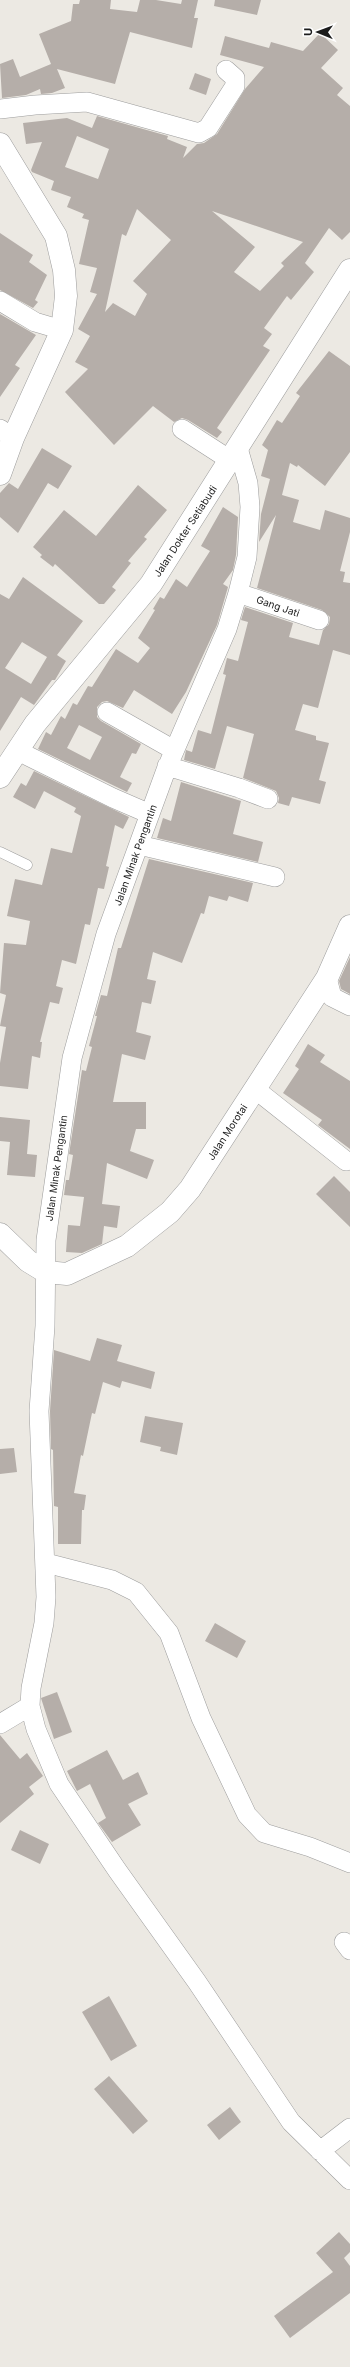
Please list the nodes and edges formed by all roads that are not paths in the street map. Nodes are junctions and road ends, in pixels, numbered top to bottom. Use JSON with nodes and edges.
{"nodes":[{"id":1,"x":226,"y":70,"type":"dead end"},
{"id":2,"x":0,"y":110,"type":"edge"},
{"id":3,"x":0,"y":144,"type":"edge"},
{"id":4,"x":350,"y":270,"type":"edge"},
{"id":5,"x":0,"y":301,"type":"edge"},
{"id":6,"x":62,"y":330,"type":"junction"},
{"id":7,"x":182,"y":429,"type":"dead end"},
{"id":8,"x":6,"y":434,"type":"edge"},
{"id":9,"x":234,"y":454,"type":"junction"},
{"id":10,"x":0,"y":474,"type":"edge"},
{"id":11,"x":238,"y":593,"type":"junction"},
{"id":12,"x":318,"y":620,"type":"dead end"},
{"id":13,"x":107,"y":712,"type":"dead end"},
{"id":14,"x":28,"y":756,"type":"dead end"},
{"id":15,"x":171,"y":758,"type":"junction"},
{"id":16,"x":0,"y":777,"type":"edge"},
{"id":17,"x":268,"y":799,"type":"dead end"},
{"id":18,"x":150,"y":814,"type":"junction"},
{"id":19,"x":139,"y":845,"type":"junction"},
{"id":20,"x":0,"y":852,"type":"edge"},
{"id":21,"x":27,"y":865,"type":"dead end"},
{"id":22,"x":275,"y":877,"type":"dead end"},
{"id":23,"x":350,"y":926,"type":"edge"},
{"id":24,"x":327,"y":978,"type":"junction"},
{"id":25,"x":350,"y":1006,"type":"edge"},
{"id":26,"x":255,"y":1089,"type":"junction"},
{"id":27,"x":346,"y":1162,"type":"dead end"},
{"id":28,"x":0,"y":1234,"type":"edge"},
{"id":29,"x":46,"y":1272,"type":"junction"},
{"id":30,"x":46,"y":1563,"type":"junction"},
{"id":31,"x":30,"y":1706,"type":"junction"},
{"id":32,"x":0,"y":1724,"type":"edge"},
{"id":33,"x":350,"y":1863,"type":"edge"},
{"id":34,"x":350,"y":2128,"type":"edge"},
{"id":35,"x":320,"y":2151,"type":"junction"},
{"id":36,"x":350,"y":2180,"type":"edge"}],
"edges":[{"from":1,"to":2,"type":"street"},
{"from":3,"to":6,"type":"street"},
{"from":4,"to":9,"type":"street","name":"Jalan Dokter Setiabudi"},
{"from":5,"to":6,"type":"street"},
{"from":6,"to":8,"type":"street"},
{"from":7,"to":9,"type":"street"},
{"from":8,"to":10,"type":"street"},
{"from":9,"to":11,"type":"street","name":"Jalan Minak Pengantin"},
{"from":9,"to":16,"type":"street","name":"Jalan Dokter Setiabudi"},
{"from":11,"to":12,"type":"street","name":"Gang Jati"},
{"from":11,"to":15,"type":"street","name":"Jalan Minak Pengantin"},
{"from":13,"to":15,"type":"street"},
{"from":14,"to":18,"type":"street"},
{"from":15,"to":17,"type":"street"},
{"from":15,"to":18,"type":"street","name":"Jalan Minak Pengantin"},
{"from":18,"to":19,"type":"street","name":"Jalan Minak Pengantin"},
{"from":19,"to":22,"type":"street"},
{"from":19,"to":29,"type":"street","name":"Jalan Minak Pengantin"},
{"from":20,"to":21,"type":"lane"},
{"from":23,"to":24,"type":"street","name":"Jalan Morotai"},
{"from":24,"to":25,"type":"street"},
{"from":24,"to":26,"type":"street","name":"Jalan Morotai"},
{"from":26,"to":27,"type":"street"},
{"from":26,"to":29,"type":"street","name":"Jalan Morotai"},
{"from":28,"to":29,"type":"street"},
{"from":29,"to":30,"type":"street","name":"Jalan Minak Pengantin"},
{"from":30,"to":31,"type":"street","name":"Jalan Minak Pengantin"},
{"from":30,"to":33,"type":"street"},
{"from":31,"to":32,"type":"street"},
{"from":31,"to":35,"type":"street","name":"Jalan Minak Pengantin"},
{"from":34,"to":35,"type":"street"},
{"from":35,"to":36,"type":"street","name":"Jalan Minak Pengantin"}]}
